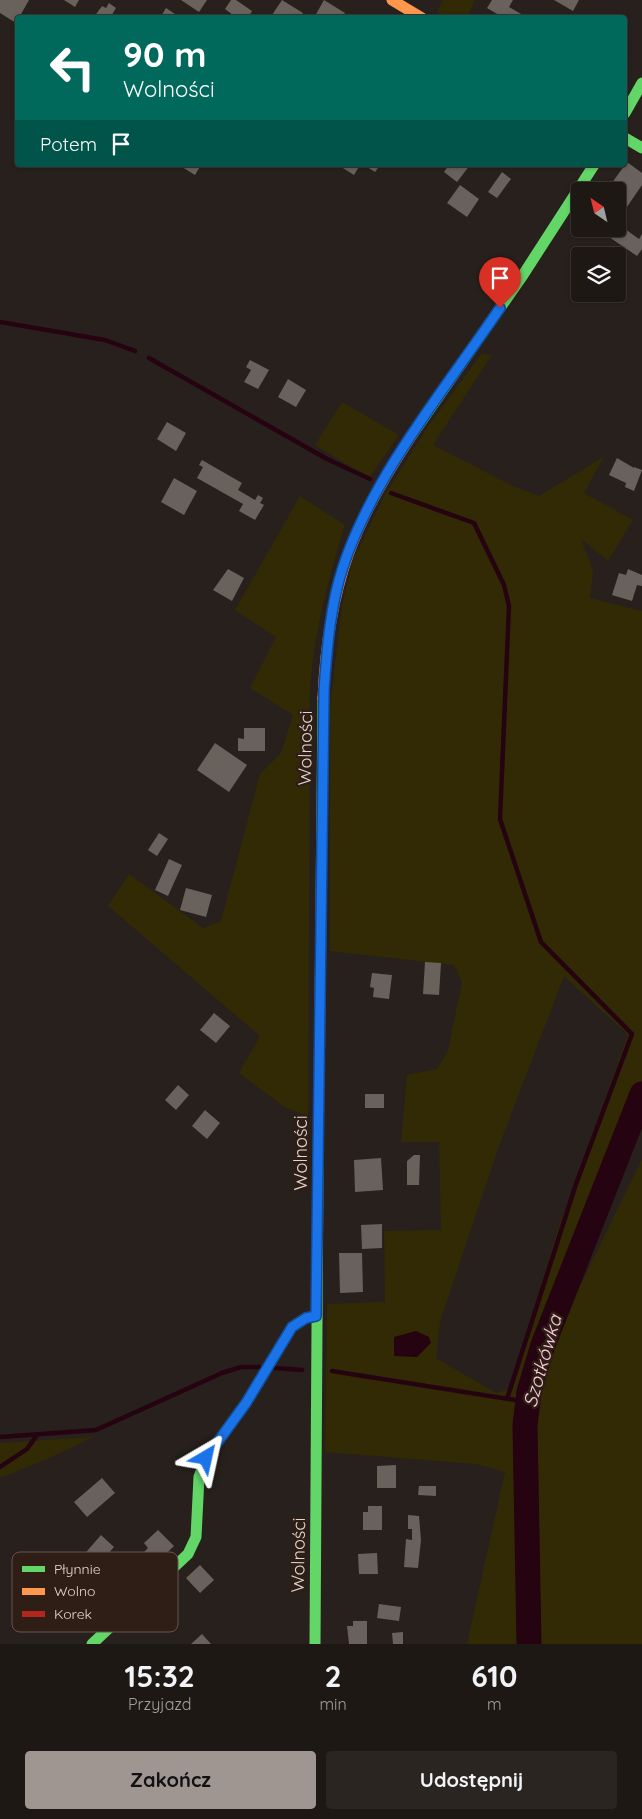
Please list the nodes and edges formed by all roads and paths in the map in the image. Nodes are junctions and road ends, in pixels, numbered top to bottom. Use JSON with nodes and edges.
{"nodes":[{"id":1,"x":392,"y":0,"type":"edge"},
{"id":2,"x":417,"y":15,"type":"edge"},
{"id":3,"x":642,"y":83,"type":"edge"},
{"id":4,"x":627,"y":109,"type":"edge"},
{"id":5,"x":627,"y":139,"type":"edge"},
{"id":6,"x":642,"y":148,"type":"edge"},
{"id":7,"x":593,"y":167,"type":"edge"},
{"id":8,"x":306,"y":1319,"type":"junction"},
{"id":9,"x":178,"y":1563,"type":"edge"},
{"id":10,"x":105,"y":1632,"type":"edge"},
{"id":11,"x":92,"y":1644,"type":"edge"},
{"id":12,"x":315,"y":1644,"type":"edge"}],
"edges":[{"from":1,"to":2,"type":"main road"},
{"from":3,"to":4,"type":"main road"},
{"from":5,"to":6,"type":"main road"},
{"from":7,"to":8,"type":"main road","name":"Wolności"},
{"from":8,"to":9,"type":"main road"},
{"from":8,"to":12,"type":"main road","name":"Wolności"},
{"from":10,"to":11,"type":"main road"}]}
